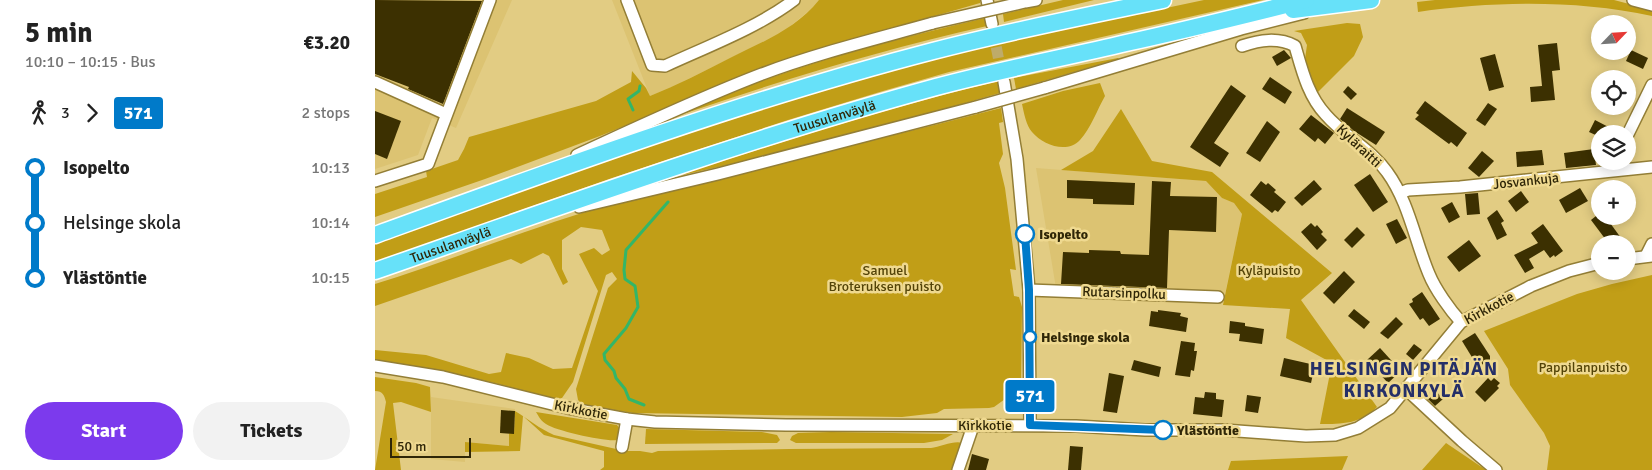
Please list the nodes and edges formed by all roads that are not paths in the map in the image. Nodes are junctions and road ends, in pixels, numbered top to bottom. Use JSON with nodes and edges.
{"nodes":[{"id":1,"x":490,"y":0,"type":"edge"},
{"id":2,"x":627,"y":0,"type":"edge"},
{"id":3,"x":794,"y":0,"type":"edge"},
{"id":4,"x":987,"y":0,"type":"edge"},
{"id":5,"x":1163,"y":0,"type":"edge"},
{"id":6,"x":1306,"y":0,"type":"edge"},
{"id":7,"x":1354,"y":0,"type":"edge"},
{"id":8,"x":1371,"y":0,"type":"edge"},
{"id":9,"x":1633,"y":0,"type":"edge"},
{"id":10,"x":1030,"y":1,"type":"edge"},
{"id":11,"x":1333,"y":5,"type":"junction"},
{"id":12,"x":1652,"y":5,"type":"edge"},
{"id":13,"x":1253,"y":14,"type":"junction"},
{"id":14,"x":992,"y":24,"type":"tunnel mouth"},
{"id":15,"x":1242,"y":46,"type":"dead end"},
{"id":16,"x":375,"y":82,"type":"edge"},
{"id":17,"x":1003,"y":82,"type":"tunnel mouth"},
{"id":18,"x":1652,"y":85,"type":"edge"},
{"id":19,"x":446,"y":114,"type":"junction"},
{"id":20,"x":1632,"y":125,"type":"edge"},
{"id":21,"x":1636,"y":167,"type":"edge"},
{"id":22,"x":1652,"y":167,"type":"edge"},
{"id":23,"x":1592,"y":170,"type":"edge"},
{"id":24,"x":375,"y":181,"type":"edge"},
{"id":25,"x":504,"y":188,"type":"junction"},
{"id":26,"x":1399,"y":193,"type":"junction"},
{"id":27,"x":519,"y":221,"type":"junction"},
{"id":28,"x":375,"y":235,"type":"edge"},
{"id":29,"x":1652,"y":244,"type":"edge"},
{"id":30,"x":1649,"y":256,"type":"edge"},
{"id":31,"x":1636,"y":258,"type":"edge"},
{"id":32,"x":1591,"y":265,"type":"edge"},
{"id":33,"x":375,"y":271,"type":"edge"},
{"id":34,"x":1029,"y":290,"type":"junction"},
{"id":35,"x":1218,"y":297,"type":"dead end"},
{"id":36,"x":1461,"y":322,"type":"junction"},
{"id":37,"x":375,"y":366,"type":"edge"},
{"id":38,"x":1406,"y":389,"type":"junction"},
{"id":39,"x":627,"y":419,"type":"junction"},
{"id":40,"x":1030,"y":425,"type":"junction"},
{"id":41,"x":973,"y":426,"type":"junction"},
{"id":42,"x":622,"y":447,"type":"dead end"},
{"id":43,"x":958,"y":470,"type":"edge"},
{"id":44,"x":1501,"y":470,"type":"edge"}],
"edges":[{"from":1,"to":19,"type":"street"},
{"from":2,"to":3,"type":"street"},
{"from":4,"to":14,"type":"street"},
{"from":5,"to":25,"type":"highway"},
{"from":6,"to":13,"type":"highway","name":"Tuusulanväylä"},
{"from":7,"to":11,"type":"highway"},
{"from":8,"to":11,"type":"highway"},
{"from":9,"to":12,"type":"street"},
{"from":10,"to":25,"type":"street","bridge":true},
{"from":11,"to":13,"type":"highway"},
{"from":11,"to":27,"type":"street","bridge":true},
{"from":13,"to":27,"type":"highway","name":"Tuusulanväylä"},
{"from":15,"to":26,"type":"street","name":"Kyläraitti"},
{"from":16,"to":19,"type":"street"},
{"from":17,"to":34,"type":"street"},
{"from":18,"to":20,"type":"street"},
{"from":19,"to":24,"type":"street"},
{"from":21,"to":22,"type":"street","name":"Josvankuja"},
{"from":23,"to":26,"type":"street","name":"Josvankuja"},
{"from":25,"to":28,"type":"highway"},
{"from":26,"to":36,"type":"street","name":"Kyläraitti"},
{"from":27,"to":33,"type":"highway","name":"Tuusulanväylä"},
{"from":29,"to":30,"type":"street"},
{"from":30,"to":31,"type":"street"},
{"from":32,"to":36,"type":"street","name":"Kirkkotie"},
{"from":34,"to":35,"type":"street","name":"Rutarsinpolku"},
{"from":34,"to":40,"type":"street"},
{"from":36,"to":38,"type":"street","name":"Kirkkotie"},
{"from":37,"to":39,"type":"street","name":"Kirkkotie"},
{"from":38,"to":40,"type":"street","name":"Kirkkotie"},
{"from":38,"to":44,"type":"street"},
{"from":39,"to":41,"type":"street","name":"Kirkkotie"},
{"from":39,"to":42,"type":"street"},
{"from":40,"to":41,"type":"street","name":"Kirkkotie"},
{"from":41,"to":43,"type":"street"}]}
